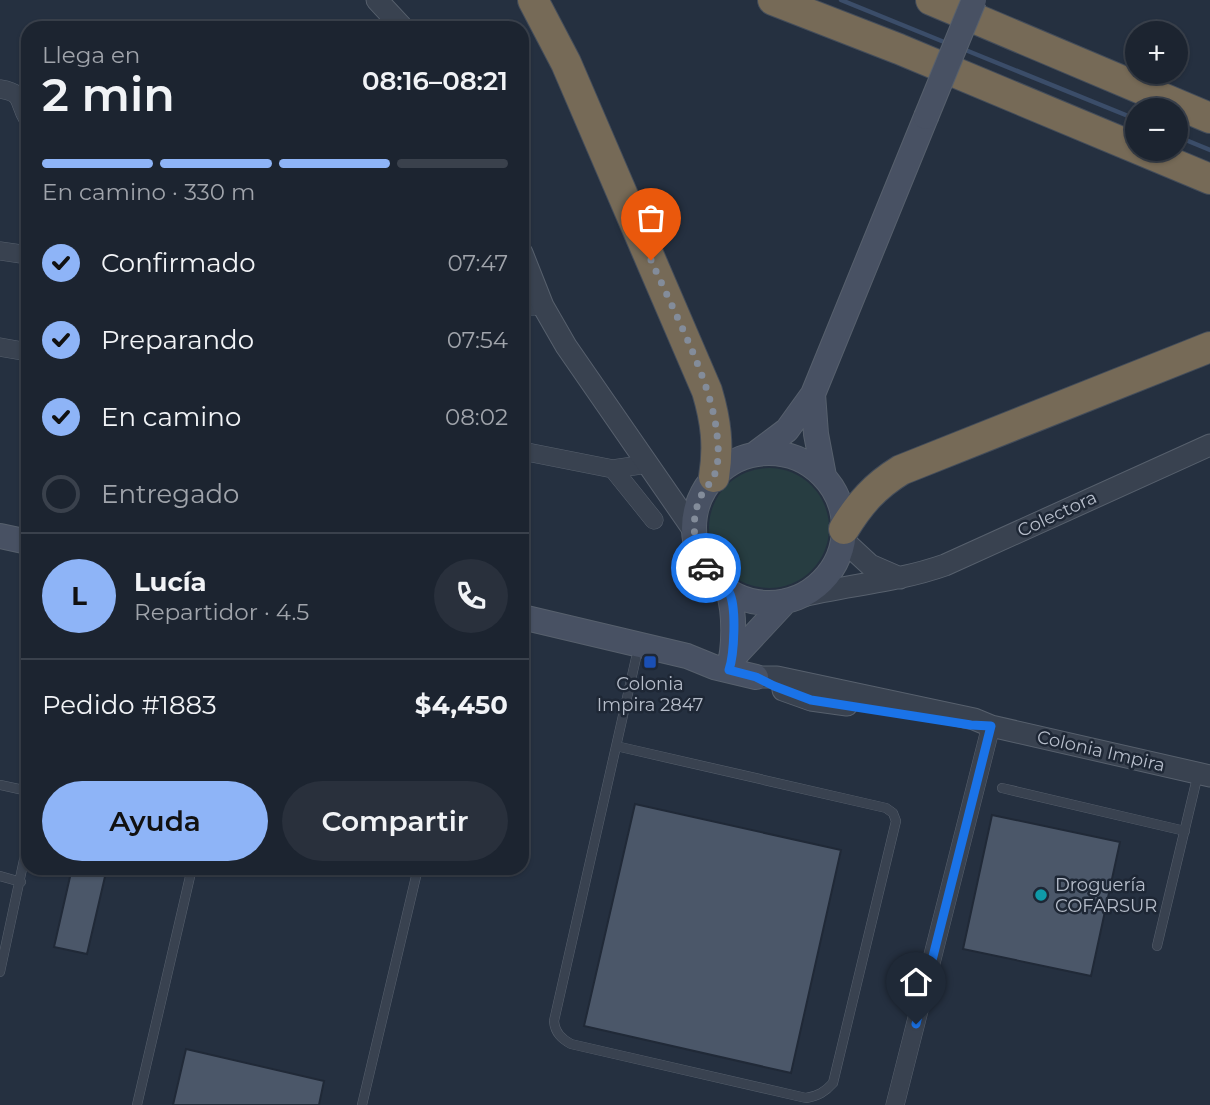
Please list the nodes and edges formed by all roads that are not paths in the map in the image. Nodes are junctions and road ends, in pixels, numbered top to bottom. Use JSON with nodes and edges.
{"nodes":[{"id":1,"x":377,"y":0,"type":"edge"},
{"id":2,"x":533,"y":0,"type":"edge"},
{"id":3,"x":773,"y":0,"type":"edge"},
{"id":4,"x":931,"y":0,"type":"edge"},
{"id":5,"x":974,"y":0,"type":"edge"},
{"id":6,"x":396,"y":21,"type":"edge"},
{"id":7,"x":0,"y":89,"type":"edge"},
{"id":8,"x":21,"y":101,"type":"edge"},
{"id":9,"x":1210,"y":118,"type":"edge"},
{"id":10,"x":1210,"y":179,"type":"edge"},
{"id":11,"x":0,"y":251,"type":"edge"},
{"id":12,"x":21,"y":254,"type":"edge"},
{"id":13,"x":532,"y":306,"type":"edge"},
{"id":14,"x":0,"y":346,"type":"edge"},
{"id":15,"x":1210,"y":347,"type":"edge"},
{"id":16,"x":21,"y":350,"type":"edge"},
{"id":17,"x":813,"y":394,"type":"junction"},
{"id":18,"x":1210,"y":445,"type":"edge"},
{"id":19,"x":529,"y":452,"type":"edge"},
{"id":20,"x":755,"y":454,"type":"junction"},
{"id":21,"x":647,"y":464,"type":"junction"},
{"id":22,"x":613,"y":469,"type":"junction"},
{"id":23,"x":824,"y":476,"type":"junction"},
{"id":24,"x":714,"y":477,"type":"junction"},
{"id":25,"x":654,"y":520,"type":"dead end"},
{"id":26,"x":694,"y":531,"type":"junction"},
{"id":27,"x":844,"y":535,"type":"junction"},
{"id":28,"x":0,"y":536,"type":"edge"},
{"id":29,"x":21,"y":540,"type":"edge"},
{"id":30,"x":902,"y":579,"type":"junction"},
{"id":31,"x":728,"y":591,"type":"junction"},
{"id":32,"x":792,"y":599,"type":"junction"},
{"id":33,"x":529,"y":619,"type":"edge"},
{"id":34,"x":529,"y":631,"type":"edge"},
{"id":35,"x":636,"y":659,"type":"junction"},
{"id":36,"x":725,"y":666,"type":"junction"},
{"id":37,"x":756,"y":677,"type":"joint"},
{"id":38,"x":991,"y":726,"type":"junction"},
{"id":39,"x":616,"y":746,"type":"junction"},
{"id":40,"x":1204,"y":775,"type":"edge"},
{"id":41,"x":0,"y":785,"type":"edge"},
{"id":42,"x":1002,"y":788,"type":"dead end"},
{"id":43,"x":21,"y":790,"type":"edge"},
{"id":44,"x":1185,"y":831,"type":"junction"},
{"id":45,"x":22,"y":875,"type":"edge"},
{"id":46,"x":190,"y":875,"type":"edge"},
{"id":47,"x":416,"y":875,"type":"edge"},
{"id":48,"x":0,"y":876,"type":"edge"},
{"id":49,"x":21,"y":882,"type":"junction"},
{"id":50,"x":1157,"y":946,"type":"dead end"},
{"id":51,"x":0,"y":972,"type":"edge"},
{"id":52,"x":137,"y":1105,"type":"edge"},
{"id":53,"x":362,"y":1105,"type":"edge"},
{"id":54,"x":895,"y":1105,"type":"edge"}],
"edges":[{"from":1,"to":6,"type":"street"},
{"from":2,"to":24,"type":"highway"},
{"from":3,"to":10,"type":"highway"},
{"from":4,"to":9,"type":"highway"},
{"from":5,"to":17,"type":"main road","bridge":true},
{"from":7,"to":8,"type":"street"},
{"from":11,"to":12,"type":"street"},
{"from":13,"to":21,"type":"street"},
{"from":14,"to":16,"type":"street"},
{"from":15,"to":27,"type":"highway"},
{"from":17,"to":20,"type":"main road"},
{"from":17,"to":23,"type":"main road"},
{"from":18,"to":30,"type":"street","name":"Colectora"},
{"from":19,"to":22,"type":"street"},
{"from":20,"to":23,"type":"main road"},
{"from":20,"to":24,"type":"main road"},
{"from":21,"to":22,"type":"street"},
{"from":21,"to":26,"type":"street"},
{"from":22,"to":25,"type":"street"},
{"from":23,"to":27,"type":"main road"},
{"from":24,"to":26,"type":"main road"},
{"from":26,"to":31,"type":"main road"},
{"from":27,"to":30,"type":"street"},
{"from":27,"to":32,"type":"main road"},
{"from":28,"to":29,"type":"main road"},
{"from":30,"to":32,"type":"street","name":"Colectora"},
{"from":31,"to":32,"type":"main road"},
{"from":31,"to":36,"type":"main road"},
{"from":32,"to":36,"type":"main road"},
{"from":33,"to":36,"type":"main road","name":"Colonia Impira"},
{"from":34,"to":35,"type":"main road","name":"Colonia Impira"},
{"from":35,"to":36,"type":"main road","name":"Colonia Impira"},
{"from":35,"to":39,"type":"lane"},
{"from":36,"to":37,"type":"main road","name":"Colonia Impira"},
{"from":37,"to":38,"type":"street","name":"Colonia Impira"},
{"from":38,"to":40,"type":"street","name":"Colonia Impira"},
{"from":38,"to":54,"type":"street"},
{"from":39,"to":39,"type":"lane"},
{"from":40,"to":44,"type":"lane"},
{"from":41,"to":43,"type":"lane"},
{"from":42,"to":44,"type":"lane"},
{"from":44,"to":50,"type":"lane"},
{"from":45,"to":49,"type":"lane"},
{"from":46,"to":52,"type":"lane"},
{"from":47,"to":53,"type":"lane"},
{"from":48,"to":49,"type":"lane"},
{"from":49,"to":51,"type":"lane"}]}
